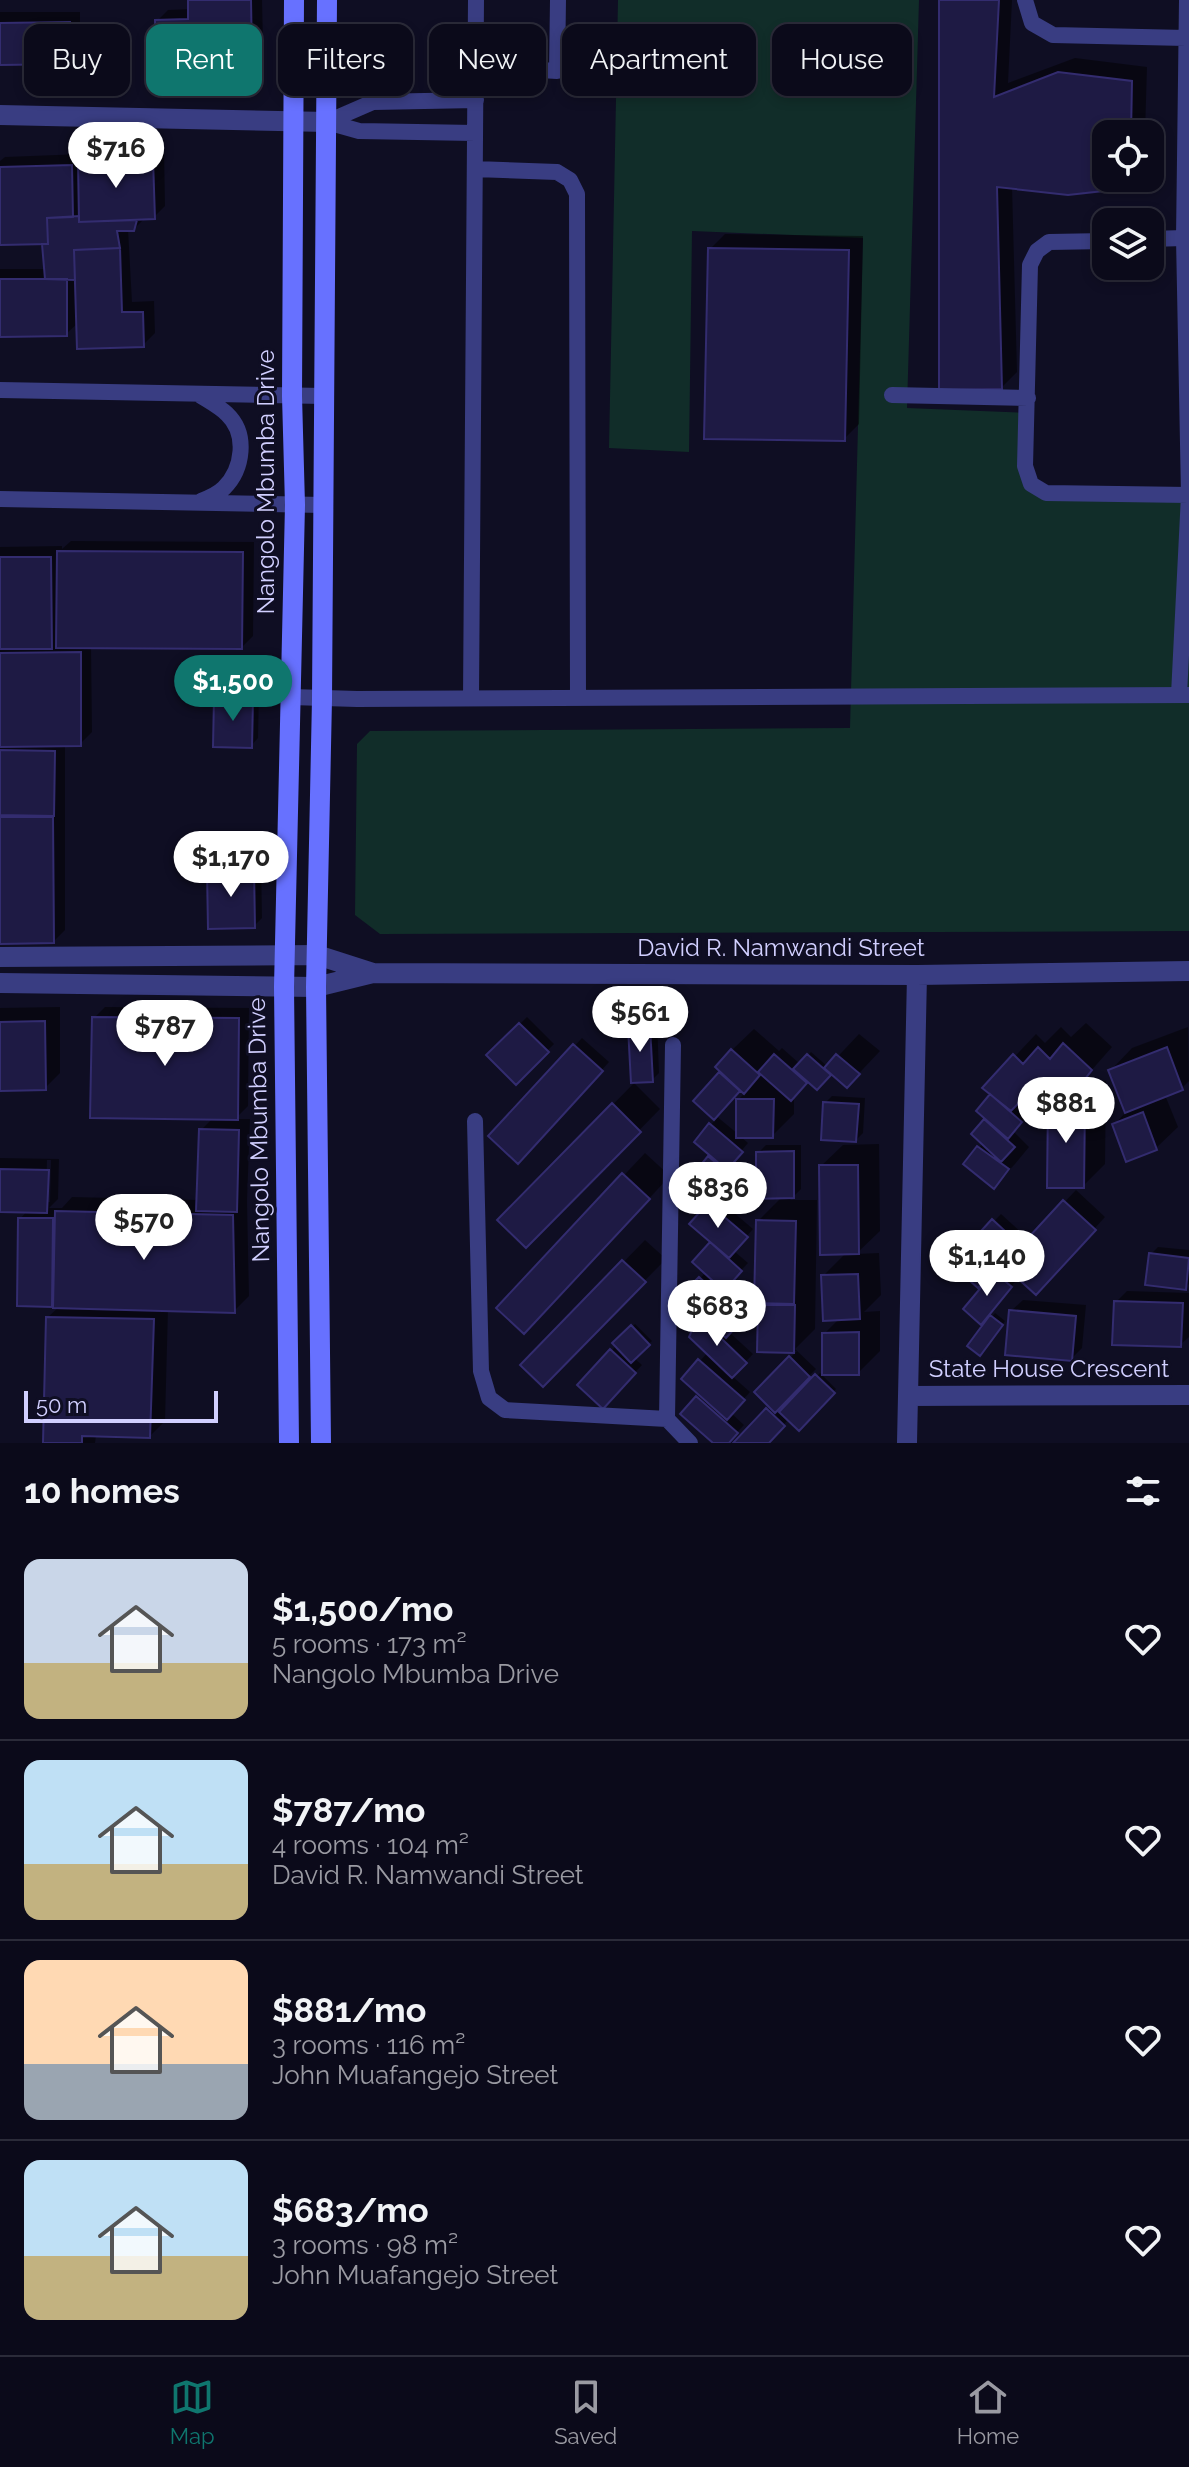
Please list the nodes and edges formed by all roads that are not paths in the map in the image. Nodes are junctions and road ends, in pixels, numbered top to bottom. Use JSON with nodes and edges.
{"nodes":[{"id":1,"x":294,"y":0,"type":"edge"},
{"id":2,"x":327,"y":0,"type":"edge"},
{"id":3,"x":476,"y":0,"type":"edge"},
{"id":4,"x":558,"y":0,"type":"edge"},
{"id":5,"x":1025,"y":0,"type":"edge"},
{"id":6,"x":1187,"y":0,"type":"edge"},
{"id":7,"x":476,"y":24,"type":"edge"},
{"id":8,"x":1186,"y":38,"type":"junction"},
{"id":9,"x":546,"y":70,"type":"edge"},
{"id":10,"x":476,"y":96,"type":"edge"},
{"id":11,"x":476,"y":100,"type":"junction"},
{"id":12,"x":0,"y":115,"type":"edge"},
{"id":13,"x":327,"y":122,"type":"junction"},
{"id":14,"x":294,"y":123,"type":"junction"},
{"id":15,"x":475,"y":133,"type":"junction"},
{"id":16,"x":475,"y":169,"type":"junction"},
{"id":17,"x":1184,"y":238,"type":"junction"},
{"id":18,"x":1164,"y":239,"type":"edge"},
{"id":19,"x":1092,"y":241,"type":"edge"},
{"id":20,"x":0,"y":390,"type":"edge"},
{"id":21,"x":199,"y":395,"type":"junction"},
{"id":22,"x":892,"y":395,"type":"dead end"},
{"id":23,"x":292,"y":396,"type":"junction"},
{"id":24,"x":324,"y":396,"type":"junction"},
{"id":25,"x":1028,"y":398,"type":"junction"},
{"id":26,"x":1189,"y":495,"type":"edge"},
{"id":27,"x":0,"y":499,"type":"edge"},
{"id":28,"x":195,"y":503,"type":"junction"},
{"id":29,"x":295,"y":505,"type":"junction"},
{"id":30,"x":324,"y":505,"type":"junction"},
{"id":31,"x":1184,"y":695,"type":"edge"},
{"id":32,"x":291,"y":697,"type":"junction"},
{"id":33,"x":471,"y":698,"type":"junction"},
{"id":34,"x":578,"y":698,"type":"junction"},
{"id":35,"x":322,"y":699,"type":"junction"},
{"id":36,"x":284,"y":954,"type":"junction"},
{"id":37,"x":317,"y":955,"type":"junction"},
{"id":38,"x":0,"y":957,"type":"edge"},
{"id":39,"x":1189,"y":971,"type":"edge"},
{"id":40,"x":373,"y":973,"type":"junction"},
{"id":41,"x":917,"y":975,"type":"junction"},
{"id":42,"x":0,"y":983,"type":"edge"},
{"id":43,"x":284,"y":987,"type":"junction"},
{"id":44,"x":316,"y":987,"type":"junction"},
{"id":45,"x":673,"y":1045,"type":"dead end"},
{"id":46,"x":475,"y":1121,"type":"dead end"},
{"id":47,"x":1189,"y":1395,"type":"edge"},
{"id":48,"x":908,"y":1396,"type":"junction"},
{"id":49,"x":667,"y":1419,"type":"junction"},
{"id":50,"x":289,"y":1443,"type":"edge"},
{"id":51,"x":321,"y":1443,"type":"edge"},
{"id":52,"x":690,"y":1443,"type":"edge"},
{"id":53,"x":907,"y":1443,"type":"edge"}],
"edges":[{"from":1,"to":14,"type":"street","name":"Nangolo Mbumba Drive"},
{"from":2,"to":13,"type":"street"},
{"from":3,"to":7,"type":"lane"},
{"from":4,"to":9,"type":"lane"},
{"from":5,"to":8,"type":"lane"},
{"from":6,"to":8,"type":"lane"},
{"from":8,"to":17,"type":"lane"},
{"from":10,"to":11,"type":"lane"},
{"from":11,"to":13,"type":"lane"},
{"from":11,"to":15,"type":"lane"},
{"from":12,"to":14,"type":"street"},
{"from":13,"to":14,"type":"street"},
{"from":13,"to":15,"type":"lane"},
{"from":13,"to":24,"type":"street"},
{"from":14,"to":23,"type":"street","name":"Nangolo Mbumba Drive"},
{"from":15,"to":16,"type":"lane"},
{"from":16,"to":33,"type":"lane"},
{"from":16,"to":34,"type":"lane"},
{"from":17,"to":18,"type":"lane"},
{"from":17,"to":26,"type":"lane"},
{"from":19,"to":25,"type":"lane"},
{"from":20,"to":21,"type":"lane"},
{"from":21,"to":23,"type":"lane"},
{"from":21,"to":28,"type":"lane"},
{"from":22,"to":25,"type":"lane"},
{"from":23,"to":24,"type":"lane"},
{"from":23,"to":29,"type":"street","name":"Nangolo Mbumba Drive"},
{"from":24,"to":30,"type":"street"},
{"from":25,"to":26,"type":"lane"},
{"from":26,"to":31,"type":"lane"},
{"from":27,"to":28,"type":"lane"},
{"from":28,"to":29,"type":"lane"},
{"from":29,"to":30,"type":"lane"},
{"from":29,"to":32,"type":"street","name":"Nangolo Mbumba Drive"},
{"from":30,"to":35,"type":"street"},
{"from":31,"to":34,"type":"lane"},
{"from":32,"to":35,"type":"lane"},
{"from":32,"to":36,"type":"street","name":"Nangolo Mbumba Drive"},
{"from":33,"to":34,"type":"lane"},
{"from":33,"to":35,"type":"lane"},
{"from":35,"to":37,"type":"street"},
{"from":36,"to":37,"type":"street","name":"David R. Namwandi Street"},
{"from":36,"to":38,"type":"street","name":"David R. Namwandi Street"},
{"from":36,"to":43,"type":"street","name":"Nangolo Mbumba Drive"},
{"from":37,"to":40,"type":"street","name":"David R. Namwandi Street"},
{"from":37,"to":44,"type":"street"},
{"from":39,"to":41,"type":"street","name":"David R. Namwandi Street"},
{"from":40,"to":41,"type":"street","name":"David R. Namwandi Street"},
{"from":40,"to":44,"type":"street","name":"David R. Namwandi Street"},
{"from":41,"to":48,"type":"street"},
{"from":42,"to":43,"type":"street","name":"David R. Namwandi Street"},
{"from":43,"to":44,"type":"street","name":"David R. Namwandi Street"},
{"from":43,"to":50,"type":"street","name":"Nangolo Mbumba Drive"},
{"from":44,"to":51,"type":"street"},
{"from":45,"to":49,"type":"lane"},
{"from":46,"to":49,"type":"lane"},
{"from":47,"to":48,"type":"street","name":"State House Crescent"},
{"from":48,"to":53,"type":"street"},
{"from":49,"to":52,"type":"lane"}]}
